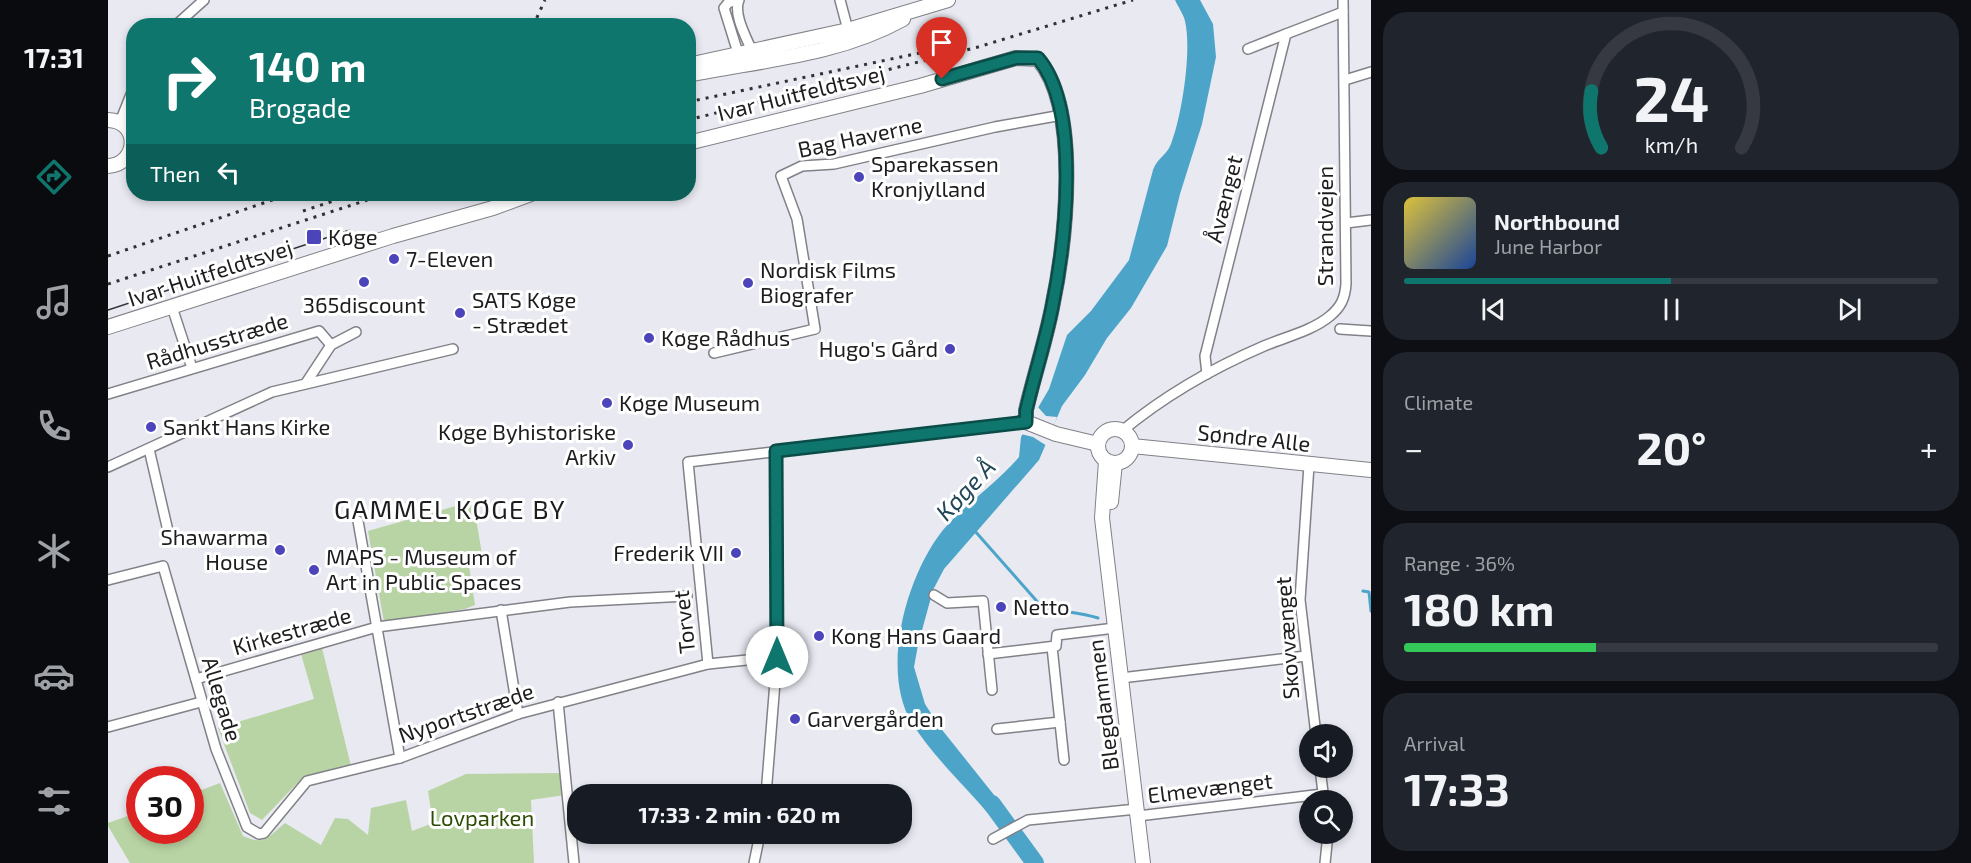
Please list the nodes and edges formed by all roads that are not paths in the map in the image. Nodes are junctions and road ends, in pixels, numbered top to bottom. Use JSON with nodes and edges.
{"nodes":[{"id":1,"x":204,"y":0,"type":"edge"},
{"id":2,"x":737,"y":0,"type":"edge"},
{"id":3,"x":840,"y":0,"type":"edge"},
{"id":4,"x":948,"y":0,"type":"edge"},
{"id":5,"x":1343,"y":0,"type":"edge"},
{"id":6,"x":926,"y":7,"type":"junction"},
{"id":7,"x":1343,"y":12,"type":"junction"},
{"id":8,"x":184,"y":18,"type":"edge"},
{"id":9,"x":848,"y":30,"type":"junction"},
{"id":10,"x":1286,"y":34,"type":"junction"},
{"id":11,"x":1248,"y":49,"type":"dead end"},
{"id":12,"x":747,"y":58,"type":"junction"},
{"id":13,"x":696,"y":64,"type":"edge"},
{"id":14,"x":1371,"y":72,"type":"edge"},
{"id":15,"x":696,"y":73,"type":"edge"},
{"id":16,"x":1344,"y":80,"type":"junction"},
{"id":17,"x":126,"y":101,"type":"edge"},
{"id":18,"x":1062,"y":115,"type":"junction"},
{"id":19,"x":114,"y":121,"type":"edge"},
{"id":20,"x":696,"y":141,"type":"edge"},
{"id":21,"x":126,"y":159,"type":"edge"},
{"id":22,"x":108,"y":166,"type":"edge"},
{"id":23,"x":512,"y":201,"type":"edge"},
{"id":24,"x":1371,"y":220,"type":"edge"},
{"id":25,"x":1346,"y":223,"type":"junction"},
{"id":26,"x":172,"y":307,"type":"junction"},
{"id":27,"x":108,"y":327,"type":"edge"},
{"id":28,"x":1340,"y":329,"type":"dead end"},
{"id":29,"x":356,"y":332,"type":"dead end"},
{"id":30,"x":1371,"y":332,"type":"edge"},
{"id":31,"x":331,"y":345,"type":"junction"},
{"id":32,"x":453,"y":349,"type":"dead end"},
{"id":33,"x":714,"y":353,"type":"dead end"},
{"id":34,"x":192,"y":368,"type":"junction"},
{"id":35,"x":1207,"y":374,"type":"junction"},
{"id":36,"x":306,"y":383,"type":"junction"},
{"id":37,"x":108,"y":394,"type":"edge"},
{"id":38,"x":1026,"y":422,"type":"junction"},
{"id":39,"x":1122,"y":431,"type":"junction"},
{"id":40,"x":1098,"y":444,"type":"junction"},
{"id":41,"x":1132,"y":446,"type":"junction"},
{"id":42,"x":149,"y":449,"type":"junction"},
{"id":43,"x":776,"y":451,"type":"junction"},
{"id":44,"x":1111,"y":462,"type":"junction"},
{"id":45,"x":1309,"y":465,"type":"junction"},
{"id":46,"x":108,"y":466,"type":"edge"},
{"id":47,"x":1371,"y":470,"type":"edge"},
{"id":48,"x":358,"y":521,"type":"dead end"},
{"id":49,"x":168,"y":531,"type":"dead end"},
{"id":50,"x":108,"y":580,"type":"edge"},
{"id":51,"x":934,"y":595,"type":"dead end"},
{"id":52,"x":687,"y":596,"type":"dead end"},
{"id":53,"x":501,"y":610,"type":"junction"},
{"id":54,"x":377,"y":627,"type":"junction"},
{"id":55,"x":1115,"y":628,"type":"junction"},
{"id":56,"x":1052,"y":647,"type":"junction"},
{"id":57,"x":988,"y":654,"type":"junction"},
{"id":58,"x":1306,"y":656,"type":"junction"},
{"id":59,"x":777,"y":657,"type":"junction"},
{"id":60,"x":708,"y":664,"type":"junction"},
{"id":61,"x":1121,"y":678,"type":"junction"},
{"id":62,"x":195,"y":679,"type":"junction"},
{"id":63,"x":992,"y":690,"type":"dead end"},
{"id":64,"x":201,"y":702,"type":"junction"},
{"id":65,"x":558,"y":702,"type":"junction"},
{"id":66,"x":518,"y":714,"type":"junction"},
{"id":67,"x":1060,"y":722,"type":"junction"},
{"id":68,"x":1315,"y":724,"type":"edge"},
{"id":69,"x":108,"y":727,"type":"edge"},
{"id":70,"x":997,"y":729,"type":"dead end"},
{"id":71,"x":400,"y":758,"type":"junction"},
{"id":72,"x":1064,"y":759,"type":"dead end"},
{"id":73,"x":767,"y":784,"type":"edge"},
{"id":74,"x":1299,"y":800,"type":"edge"},
{"id":75,"x":1137,"y":813,"type":"junction"},
{"id":76,"x":259,"y":834,"type":"joint"},
{"id":77,"x":993,"y":840,"type":"dead end"},
{"id":78,"x":758,"y":844,"type":"edge"},
{"id":79,"x":1327,"y":844,"type":"edge"},
{"id":80,"x":574,"y":863,"type":"edge"},
{"id":81,"x":754,"y":863,"type":"edge"},
{"id":82,"x":1143,"y":863,"type":"edge"},
{"id":83,"x":1324,"y":863,"type":"edge"}],
"edges":[{"from":1,"to":8,"type":"street"},
{"from":2,"to":12,"type":"street"},
{"from":2,"to":12,"type":"street"},
{"from":3,"to":9,"type":"street"},
{"from":4,"to":6,"type":"street"},
{"from":5,"to":7,"type":"street","name":"Strandvejen"},
{"from":6,"to":9,"type":"street"},
{"from":6,"to":12,"type":"street"},
{"from":7,"to":10,"type":"street"},
{"from":7,"to":16,"type":"street","name":"Strandvejen"},
{"from":9,"to":12,"type":"street"},
{"from":10,"to":11,"type":"street"},
{"from":10,"to":35,"type":"street","name":"Åvænget"},
{"from":12,"to":13,"type":"street"},
{"from":12,"to":15,"type":"street"},
{"from":14,"to":16,"type":"street"},
{"from":16,"to":25,"type":"street","name":"Strandvejen"},
{"from":17,"to":19,"type":"street"},
{"from":18,"to":20,"type":"street","name":"Ivar Huitfeldtsvej"},
{"from":18,"to":33,"type":"street","name":"Bag Haverne"},
{"from":18,"to":38,"type":"street"},
{"from":21,"to":22,"type":"street"},
{"from":23,"to":26,"type":"street","name":"Ivar Huitfeldtsvej"},
{"from":24,"to":25,"type":"street"},
{"from":25,"to":35,"type":"street","name":"Strandvejen"},
{"from":26,"to":27,"type":"street","name":"Ivar Huitfeldtsvej"},
{"from":26,"to":34,"type":"street"},
{"from":28,"to":30,"type":"street"},
{"from":29,"to":31,"type":"street"},
{"from":31,"to":34,"type":"street","name":"Rådhusstræde"},
{"from":31,"to":36,"type":"street"},
{"from":32,"to":36,"type":"street"},
{"from":34,"to":37,"type":"street","name":"Rådhusstræde"},
{"from":35,"to":39,"type":"street","name":"Strandvejen"},
{"from":36,"to":42,"type":"street"},
{"from":38,"to":40,"type":"street"},
{"from":38,"to":43,"type":"street"},
{"from":39,"to":40,"type":"street"},
{"from":39,"to":41,"type":"street"},
{"from":40,"to":44,"type":"street"},
{"from":41,"to":44,"type":"street"},
{"from":41,"to":45,"type":"street","name":"Søndre Alle"},
{"from":42,"to":46,"type":"street"},
{"from":42,"to":49,"type":"street"},
{"from":43,"to":59,"type":"street"},
{"from":43,"to":60,"type":"street","name":"Torvet"},
{"from":44,"to":55,"type":"street","name":"Blegdammen"},
{"from":45,"to":47,"type":"street","name":"Søndre Alle"},
{"from":45,"to":58,"type":"street","name":"Skovvænget"},
{"from":48,"to":54,"type":"street"},
{"from":50,"to":62,"type":"street","name":"Allegade"},
{"from":51,"to":57,"type":"street"},
{"from":52,"to":53,"type":"street","name":"Kirkestræde"},
{"from":53,"to":54,"type":"street","name":"Kirkestræde"},
{"from":53,"to":66,"type":"street"},
{"from":54,"to":62,"type":"street","name":"Kirkestræde"},
{"from":54,"to":71,"type":"street"},
{"from":55,"to":56,"type":"street"},
{"from":55,"to":61,"type":"street","name":"Blegdammen"},
{"from":56,"to":57,"type":"street"},
{"from":56,"to":67,"type":"street"},
{"from":57,"to":63,"type":"street"},
{"from":58,"to":61,"type":"street"},
{"from":58,"to":68,"type":"street","name":"Skovvænget"},
{"from":59,"to":60,"type":"street","name":"Torvet"},
{"from":59,"to":73,"type":"street"},
{"from":60,"to":65,"type":"street","name":"Nyportstræde"},
{"from":61,"to":75,"type":"street","name":"Blegdammen"},
{"from":62,"to":64,"type":"street","name":"Allegade"},
{"from":64,"to":69,"type":"street"},
{"from":64,"to":76,"type":"street","name":"Allegade"},
{"from":65,"to":66,"type":"street","name":"Nyportstræde"},
{"from":65,"to":80,"type":"street"},
{"from":66,"to":71,"type":"street","name":"Nyportstræde"},
{"from":67,"to":70,"type":"street"},
{"from":67,"to":72,"type":"street"},
{"from":71,"to":76,"type":"street","name":"Nyportstræde"},
{"from":74,"to":75,"type":"street","name":"Elmevænget"},
{"from":75,"to":77,"type":"street","name":"Elmevænget"},
{"from":75,"to":82,"type":"street","name":"Blegdammen"},
{"from":78,"to":81,"type":"street"},
{"from":79,"to":83,"type":"street"}]}
